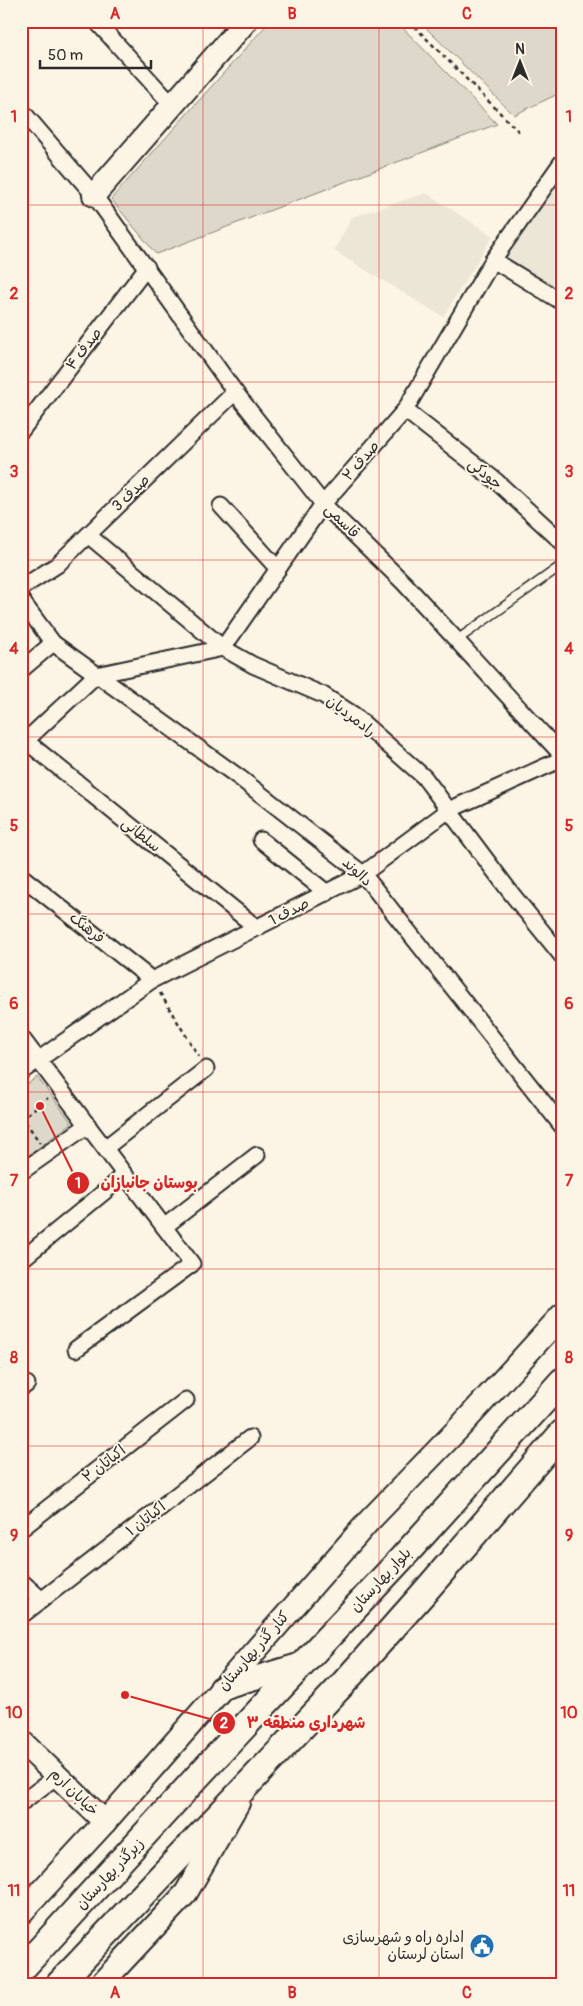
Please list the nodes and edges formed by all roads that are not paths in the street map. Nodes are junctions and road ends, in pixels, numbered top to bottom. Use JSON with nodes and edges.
{"nodes":[{"id":1,"x":96,"y":21,"type":"edge"},
{"id":2,"x":246,"y":21,"type":"edge"},
{"id":3,"x":172,"y":105,"type":"junction"},
{"id":4,"x":21,"y":110,"type":"edge"},
{"id":5,"x":562,"y":162,"type":"edge"},
{"id":6,"x":94,"y":195,"type":"junction"},
{"id":7,"x":493,"y":260,"type":"junction"},
{"id":8,"x":147,"y":267,"type":"junction"},
{"id":9,"x":562,"y":302,"type":"edge"},
{"id":10,"x":235,"y":392,"type":"junction"},
{"id":11,"x":405,"y":410,"type":"junction"},
{"id":12,"x":21,"y":431,"type":"edge"},
{"id":13,"x":323,"y":504,"type":"junction"},
{"id":14,"x":222,"y":506,"type":"dead end"},
{"id":15,"x":88,"y":535,"type":"junction"},
{"id":16,"x":562,"y":542,"type":"edge"},
{"id":17,"x":562,"y":565,"type":"edge"},
{"id":18,"x":278,"y":569,"type":"junction"},
{"id":19,"x":21,"y":588,"type":"edge"},
{"id":20,"x":21,"y":600,"type":"edge"},
{"id":21,"x":457,"y":640,"type":"junction"},
{"id":22,"x":53,"y":643,"type":"junction"},
{"id":23,"x":223,"y":648,"type":"junction"},
{"id":24,"x":21,"y":670,"type":"edge"},
{"id":25,"x":96,"y":675,"type":"junction"},
{"id":26,"x":23,"y":743,"type":"edge"},
{"id":27,"x":562,"y":755,"type":"edge"},
{"id":28,"x":562,"y":759,"type":"edge"},
{"id":29,"x":449,"y":810,"type":"junction"},
{"id":30,"x":262,"y":840,"type":"dead end"},
{"id":31,"x":363,"y":874,"type":"junction"},
{"id":32,"x":21,"y":876,"type":"edge"},
{"id":33,"x":326,"y":893,"type":"junction"},
{"id":34,"x":257,"y":928,"type":"junction"},
{"id":35,"x":562,"y":956,"type":"edge"},
{"id":36,"x":152,"y":980,"type":"junction"},
{"id":37,"x":21,"y":1037,"type":"edge"},
{"id":38,"x":39,"y":1059,"type":"junction"},
{"id":39,"x":206,"y":1069,"type":"road end"},
{"id":40,"x":21,"y":1072,"type":"edge"},
{"id":41,"x":88,"y":1125,"type":"junction"},
{"id":42,"x":562,"y":1126,"type":"edge"},
{"id":43,"x":105,"y":1148,"type":"junction"},
{"id":44,"x":257,"y":1155,"type":"dead end"},
{"id":45,"x":21,"y":1172,"type":"edge"},
{"id":46,"x":126,"y":1176,"type":"junction"},
{"id":47,"x":164,"y":1227,"type":"junction"},
{"id":48,"x":21,"y":1260,"type":"edge"},
{"id":49,"x":562,"y":1315,"type":"edge"},
{"id":50,"x":76,"y":1349,"type":"dead end"},
{"id":51,"x":562,"y":1381,"type":"edge"},
{"id":52,"x":186,"y":1400,"type":"dead end"},
{"id":53,"x":562,"y":1417,"type":"edge"},
{"id":54,"x":562,"y":1433,"type":"edge"},
{"id":55,"x":250,"y":1438,"type":"dead end"},
{"id":56,"x":498,"y":1452,"type":"junction"},
{"id":57,"x":526,"y":1473,"type":"junction"},
{"id":58,"x":21,"y":1529,"type":"edge"},
{"id":59,"x":21,"y":1581,"type":"edge"},
{"id":60,"x":42,"y":1600,"type":"junction"},
{"id":61,"x":21,"y":1616,"type":"edge"},
{"id":62,"x":302,"y":1664,"type":"junction"},
{"id":63,"x":221,"y":1688,"type":"junction"},
{"id":64,"x":21,"y":1741,"type":"edge"},
{"id":65,"x":57,"y":1776,"type":"junction"},
{"id":66,"x":198,"y":1776,"type":"joint"},
{"id":67,"x":252,"y":1778,"type":"junction"},
{"id":68,"x":21,"y":1803,"type":"edge"},
{"id":69,"x":105,"y":1822,"type":"junction"},
{"id":70,"x":21,"y":1913,"type":"edge"},
{"id":71,"x":21,"y":1970,"type":"edge"},
{"id":72,"x":58,"y":1985,"type":"edge"},
{"id":73,"x":100,"y":1985,"type":"edge"}],
"edges":[{"from":1,"to":3,"type":"street"},
{"from":2,"to":3,"type":"main road"},
{"from":3,"to":6,"type":"main road"},
{"from":4,"to":6,"type":"street","name":"قاسمی"},
{"from":5,"to":7,"type":"street","name":"صدف ۲"},
{"from":6,"to":8,"type":"street","name":"قاسمی"},
{"from":7,"to":9,"type":"street"},
{"from":7,"to":11,"type":"street","name":"صدف ۲"},
{"from":8,"to":10,"type":"street","name":"قاسمی"},
{"from":8,"to":12,"type":"street","name":"صدف ۴"},
{"from":10,"to":13,"type":"street","name":"قاسمی"},
{"from":10,"to":15,"type":"street","name":"صدف 3"},
{"from":11,"to":13,"type":"street","name":"صدف ۲"},
{"from":11,"to":16,"type":"street","name":"جودکی"},
{"from":13,"to":18,"type":"street","name":"صدف ۲"},
{"from":13,"to":21,"type":"street","name":"قاسمی"},
{"from":14,"to":18,"type":"street"},
{"from":15,"to":19,"type":"street","name":"صدف 3"},
{"from":15,"to":23,"type":"street","name":"رادمردیان"},
{"from":17,"to":21,"type":"lane"},
{"from":18,"to":23,"type":"street","name":"صدف ۲"},
{"from":20,"to":22,"type":"street","name":"دالوند"},
{"from":21,"to":27,"type":"street","name":"قاسمی"},
{"from":22,"to":24,"type":"street"},
{"from":22,"to":25,"type":"street","name":"دالوند"},
{"from":23,"to":25,"type":"street"},
{"from":23,"to":29,"type":"street","name":"رادمردیان"},
{"from":25,"to":26,"type":"street"},
{"from":25,"to":31,"type":"street","name":"دالوند"},
{"from":26,"to":34,"type":"street","name":"سلطانی"},
{"from":28,"to":29,"type":"street","name":"صدف 1"},
{"from":29,"to":31,"type":"street","name":"صدف 1"},
{"from":29,"to":35,"type":"street","name":"رادمردیان"},
{"from":30,"to":33,"type":"street"},
{"from":31,"to":33,"type":"street","name":"صدف 1"},
{"from":31,"to":42,"type":"street","name":"دالوند"},
{"from":32,"to":36,"type":"street","name":"فرهنگ"},
{"from":33,"to":34,"type":"street","name":"صدف 1"},
{"from":34,"to":36,"type":"street","name":"صدف 1"},
{"from":36,"to":38,"type":"street","name":"صدف 1"},
{"from":37,"to":38,"type":"street"},
{"from":38,"to":40,"type":"street","name":"صدف 1"},
{"from":38,"to":41,"type":"street"},
{"from":39,"to":43,"type":"street"},
{"from":41,"to":43,"type":"street"},
{"from":41,"to":45,"type":"street"},
{"from":43,"to":46,"type":"street"},
{"from":44,"to":47,"type":"street"},
{"from":46,"to":47,"type":"street"},
{"from":46,"to":48,"type":"street"},
{"from":47,"to":50,"type":"street"},
{"from":49,"to":63,"type":"main road","name":"کنار گذر بهارستان"},
{"from":51,"to":53,"type":"main road"},
{"from":51,"to":56,"type":"main road","name":"بلوار بهارستان"},
{"from":52,"to":58,"type":"street","name":"اکباتان ۲"},
{"from":54,"to":57,"type":"main road"},
{"from":55,"to":60,"type":"street","name":"اکباتان ۱"},
{"from":56,"to":57,"type":"main road"},
{"from":56,"to":62,"type":"main road","name":"بلوار بهارستان"},
{"from":57,"to":67,"type":"main road"},
{"from":59,"to":60,"type":"street"},
{"from":60,"to":61,"type":"street","name":"اکباتان ۱"},
{"from":62,"to":63,"type":"main road"},
{"from":62,"to":66,"type":"main road","name":"بلوار بهارستان"},
{"from":63,"to":69,"type":"main road","name":"کنار گذر بهارستان"},
{"from":64,"to":65,"type":"main road","name":"خیابان ارم"},
{"from":65,"to":68,"type":"street"},
{"from":65,"to":69,"type":"main road","name":"خیابان ارم"},
{"from":66,"to":71,"type":"main road","name":"زیرگذر بهارستان"},
{"from":67,"to":72,"type":"main road"},
{"from":67,"to":73,"type":"main road"},
{"from":69,"to":70,"type":"main road","name":"کنار گذر بهارستان"}]}
